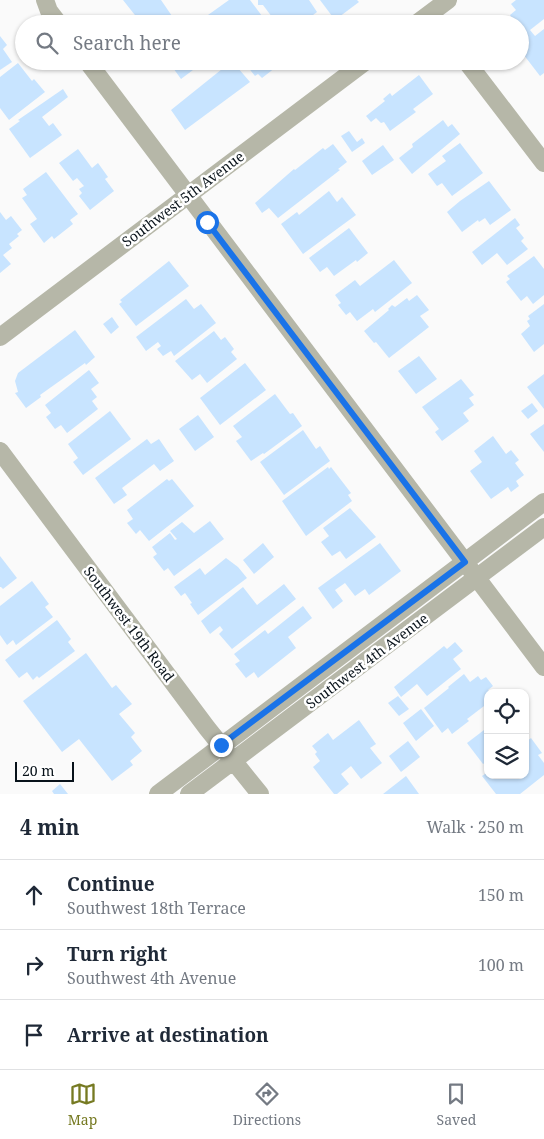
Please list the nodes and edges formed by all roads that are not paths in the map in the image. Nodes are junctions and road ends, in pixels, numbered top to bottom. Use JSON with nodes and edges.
{"nodes":[{"id":1,"x":45,"y":0,"type":"edge"},
{"id":2,"x":448,"y":0,"type":"edge"},
{"id":3,"x":52,"y":15,"type":"edge"},
{"id":4,"x":429,"y":15,"type":"edge"},
{"id":5,"x":94,"y":70,"type":"edge"},
{"id":6,"x":354,"y":70,"type":"edge"},
{"id":7,"x":473,"y":70,"type":"edge"},
{"id":8,"x":544,"y":164,"type":"edge"},
{"id":9,"x":187,"y":195,"type":"junction"},
{"id":10,"x":0,"y":337,"type":"edge"},
{"id":11,"x":0,"y":452,"type":"edge"},
{"id":12,"x":544,"y":502,"type":"edge"},
{"id":13,"x":544,"y":527,"type":"edge"},
{"id":14,"x":465,"y":562,"type":"junction"},
{"id":15,"x":477,"y":578,"type":"junction"},
{"id":16,"x":544,"y":667,"type":"edge"},
{"id":17,"x":221,"y":745,"type":"junction"},
{"id":18,"x":234,"y":760,"type":"junction"},
{"id":19,"x":158,"y":794,"type":"edge"},
{"id":20,"x":189,"y":794,"type":"edge"},
{"id":21,"x":260,"y":794,"type":"edge"}],
"edges":[{"from":1,"to":3,"type":"street"},
{"from":2,"to":4,"type":"street"},
{"from":5,"to":9,"type":"street"},
{"from":6,"to":9,"type":"street","name":"Southwest 5th Avenue"},
{"from":7,"to":8,"type":"street"},
{"from":9,"to":10,"type":"street","name":"Southwest 5th Avenue"},
{"from":9,"to":14,"type":"street"},
{"from":11,"to":17,"type":"street","name":"Southwest 19th Road"},
{"from":12,"to":14,"type":"street","name":"Southwest 4th Avenue"},
{"from":13,"to":15,"type":"street","name":"Southwest 4th Avenue"},
{"from":14,"to":15,"type":"street"},
{"from":14,"to":17,"type":"street","name":"Southwest 4th Avenue"},
{"from":15,"to":16,"type":"street"},
{"from":15,"to":18,"type":"street","name":"Southwest 4th Avenue"},
{"from":17,"to":18,"type":"street","name":"Southwest 19th Road"},
{"from":17,"to":19,"type":"street","name":"Southwest 4th Avenue"},
{"from":18,"to":20,"type":"street","name":"Southwest 4th Avenue"},
{"from":18,"to":21,"type":"street","name":"Southwest 19th Road"}]}
